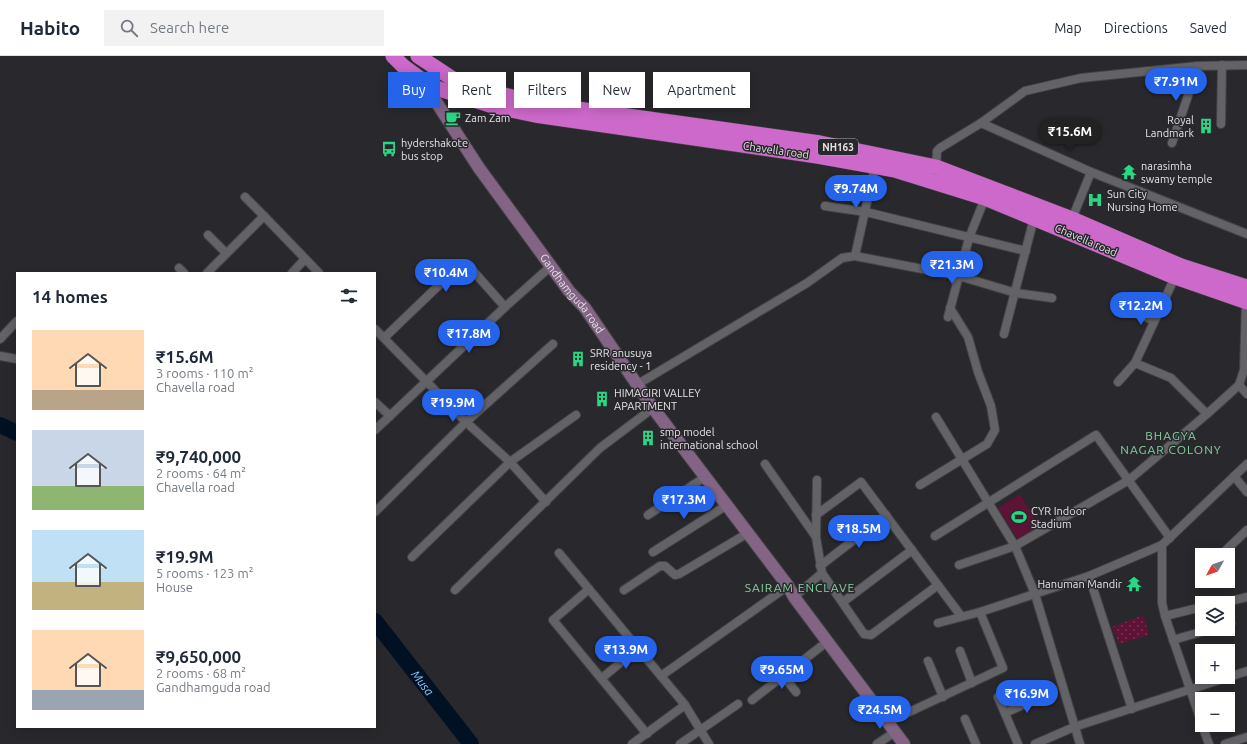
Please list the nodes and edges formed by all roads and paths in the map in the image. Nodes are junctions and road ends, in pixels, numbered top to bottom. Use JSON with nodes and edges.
{"nodes":[{"id":1,"x":393,"y":56,"type":"edge"},
{"id":2,"x":418,"y":56,"type":"edge"},
{"id":3,"x":1222,"y":65,"type":"junction"},
{"id":4,"x":1247,"y":65,"type":"edge"},
{"id":5,"x":1198,"y":66,"type":"junction"},
{"id":6,"x":435,"y":68,"type":"junction"},
{"id":7,"x":411,"y":72,"type":"edge"},
{"id":8,"x":434,"y":72,"type":"edge"},
{"id":9,"x":440,"y":89,"type":"edge"},
{"id":10,"x":439,"y":108,"type":"edge"},
{"id":11,"x":982,"y":123,"type":"junction"},
{"id":12,"x":1221,"y":124,"type":"dead end"},
{"id":13,"x":1172,"y":143,"type":"dead end"},
{"id":14,"x":875,"y":166,"type":"junction"},
{"id":15,"x":936,"y":167,"type":"junction"},
{"id":16,"x":1091,"y":172,"type":"junction"},
{"id":17,"x":933,"y":182,"type":"junction"},
{"id":18,"x":245,"y":197,"type":"dead end"},
{"id":19,"x":984,"y":198,"type":"junction"},
{"id":20,"x":826,"y":206,"type":"dead end"},
{"id":21,"x":866,"y":212,"type":"junction"},
{"id":22,"x":264,"y":216,"type":"junction"},
{"id":23,"x":1034,"y":218,"type":"junction"},
{"id":24,"x":1072,"y":219,"type":"junction"},
{"id":25,"x":1247,"y":234,"type":"edge"},
{"id":26,"x":208,"y":235,"type":"dead end"},
{"id":27,"x":970,"y":238,"type":"junction"},
{"id":28,"x":1026,"y":251,"type":"junction"},
{"id":29,"x":226,"y":254,"type":"junction"},
{"id":30,"x":855,"y":256,"type":"junction"},
{"id":31,"x":305,"y":259,"type":"junction"},
{"id":32,"x":551,"y":266,"type":"junction"},
{"id":33,"x":208,"y":272,"type":"edge"},
{"id":34,"x":293,"y":272,"type":"edge"},
{"id":35,"x":318,"y":272,"type":"edge"},
{"id":36,"x":959,"y":276,"type":"junction"},
{"id":37,"x":1174,"y":277,"type":"junction"},
{"id":38,"x":1247,"y":287,"type":"edge"},
{"id":39,"x":1016,"y":293,"type":"junction"},
{"id":40,"x":1052,"y":298,"type":"dead end"},
{"id":41,"x":1247,"y":302,"type":"edge"},
{"id":42,"x":1121,"y":304,"type":"dead end"},
{"id":43,"x":505,"y":307,"type":"junction"},
{"id":44,"x":950,"y":308,"type":"junction"},
{"id":45,"x":948,"y":317,"type":"dead end"},
{"id":46,"x":1154,"y":320,"type":"junction"},
{"id":47,"x":16,"y":322,"type":"edge"},
{"id":48,"x":376,"y":330,"type":"edge"},
{"id":49,"x":1004,"y":334,"type":"dead end"},
{"id":50,"x":384,"y":338,"type":"junction"},
{"id":51,"x":0,"y":339,"type":"edge"},
{"id":52,"x":553,"y":344,"type":"dead end"},
{"id":53,"x":0,"y":356,"type":"edge"},
{"id":54,"x":16,"y":359,"type":"edge"},
{"id":55,"x":1135,"y":363,"type":"junction"},
{"id":56,"x":426,"y":380,"type":"junction"},
{"id":57,"x":1118,"y":382,"type":"dead end"},
{"id":58,"x":638,"y":384,"type":"junction"},
{"id":59,"x":1239,"y":385,"type":"junction"},
{"id":60,"x":1247,"y":394,"type":"edge"},
{"id":61,"x":376,"y":403,"type":"edge"},
{"id":62,"x":653,"y":408,"type":"junction"},
{"id":63,"x":1207,"y":414,"type":"junction"},
{"id":64,"x":576,"y":415,"type":"dead end"},
{"id":65,"x":390,"y":416,"type":"junction"},
{"id":66,"x":936,"y":417,"type":"dead end"},
{"id":67,"x":466,"y":422,"type":"junction"},
{"id":68,"x":376,"y":429,"type":"edge"},
{"id":69,"x":960,"y":459,"type":"junction"},
{"id":70,"x":510,"y":462,"type":"junction"},
{"id":71,"x":765,"y":464,"type":"dead end"},
{"id":72,"x":1247,"y":464,"type":"edge"},
{"id":73,"x":1234,"y":476,"type":"junction"},
{"id":74,"x":705,"y":477,"type":"junction"},
{"id":75,"x":816,"y":480,"type":"dead end"},
{"id":76,"x":1129,"y":480,"type":"junction"},
{"id":77,"x":920,"y":485,"type":"dead end"},
{"id":78,"x":1247,"y":492,"type":"edge"},
{"id":79,"x":546,"y":502,"type":"junction"},
{"id":80,"x":988,"y":503,"type":"junction"},
{"id":81,"x":727,"y":504,"type":"junction"},
{"id":82,"x":376,"y":511,"type":"edge"},
{"id":83,"x":816,"y":514,"type":"junction"},
{"id":84,"x":648,"y":515,"type":"dead end"},
{"id":85,"x":886,"y":515,"type":"junction"},
{"id":86,"x":1247,"y":530,"type":"edge"},
{"id":87,"x":748,"y":533,"type":"junction"},
{"id":88,"x":934,"y":536,"type":"dead end"},
{"id":89,"x":816,"y":537,"type":"junction"},
{"id":90,"x":1170,"y":538,"type":"junction"},
{"id":91,"x":1162,"y":545,"type":"junction"},
{"id":92,"x":1015,"y":546,"type":"junction"},
{"id":93,"x":1228,"y":548,"type":"edge"},
{"id":94,"x":912,"y":550,"type":"junction"},
{"id":95,"x":653,"y":552,"type":"dead end"},
{"id":96,"x":559,"y":553,"type":"dead end"},
{"id":97,"x":412,"y":557,"type":"dead end"},
{"id":98,"x":959,"y":565,"type":"dead end"},
{"id":99,"x":821,"y":570,"type":"junction"},
{"id":100,"x":1089,"y":576,"type":"junction"},
{"id":101,"x":938,"y":585,"type":"junction"},
{"id":102,"x":788,"y":586,"type":"junction"},
{"id":103,"x":589,"y":589,"type":"junction"},
{"id":104,"x":455,"y":590,"type":"dead end"},
{"id":105,"x":624,"y":590,"type":"dead end"},
{"id":106,"x":1035,"y":594,"type":"junction"},
{"id":107,"x":794,"y":597,"type":"junction"},
{"id":108,"x":1247,"y":597,"type":"edge"},
{"id":109,"x":1235,"y":600,"type":"edge"},
{"id":110,"x":843,"y":602,"type":"junction"},
{"id":111,"x":1195,"y":609,"type":"edge"},
{"id":112,"x":980,"y":612,"type":"junction"},
{"id":113,"x":961,"y":616,"type":"junction"},
{"id":114,"x":1165,"y":616,"type":"junction"},
{"id":115,"x":938,"y":623,"type":"dead end"},
{"id":116,"x":1195,"y":634,"type":"edge"},
{"id":117,"x":828,"y":640,"type":"junction"},
{"id":118,"x":1173,"y":640,"type":"junction"},
{"id":119,"x":638,"y":648,"type":"junction"},
{"id":120,"x":960,"y":651,"type":"dead end"},
{"id":121,"x":928,"y":661,"type":"dead end"},
{"id":122,"x":1247,"y":671,"type":"edge"},
{"id":123,"x":783,"y":675,"type":"junction"},
{"id":124,"x":662,"y":676,"type":"junction"},
{"id":125,"x":602,"y":678,"type":"junction"},
{"id":126,"x":972,"y":683,"type":"junction"},
{"id":127,"x":1189,"y":690,"type":"junction"},
{"id":128,"x":796,"y":692,"type":"dead end"},
{"id":129,"x":943,"y":696,"type":"junction"},
{"id":130,"x":998,"y":697,"type":"dead end"},
{"id":131,"x":1040,"y":697,"type":"dead end"},
{"id":132,"x":752,"y":700,"type":"dead end"},
{"id":133,"x":738,"y":704,"type":"dead end"},
{"id":134,"x":686,"y":705,"type":"junction"},
{"id":135,"x":1195,"y":706,"type":"edge"},
{"id":136,"x":1132,"y":709,"type":"junction"},
{"id":137,"x":1005,"y":713,"type":"junction"},
{"id":138,"x":965,"y":719,"type":"dead end"},
{"id":139,"x":892,"y":727,"type":"junction"},
{"id":140,"x":1074,"y":727,"type":"junction"},
{"id":141,"x":702,"y":730,"type":"junction"},
{"id":142,"x":1205,"y":732,"type":"edge"},
{"id":143,"x":647,"y":734,"type":"junction"},
{"id":144,"x":1247,"y":737,"type":"edge"},
{"id":145,"x":632,"y":744,"type":"edge"},
{"id":146,"x":680,"y":744,"type":"edge"},
{"id":147,"x":709,"y":744,"type":"edge"},
{"id":148,"x":877,"y":744,"type":"edge"},
{"id":149,"x":904,"y":744,"type":"edge"},
{"id":150,"x":976,"y":744,"type":"edge"},
{"id":151,"x":1018,"y":744,"type":"edge"},
{"id":152,"x":1035,"y":744,"type":"edge"},
{"id":153,"x":1080,"y":744,"type":"edge"},
{"id":154,"x":1209,"y":744,"type":"edge"},
{"id":155,"x":1225,"y":744,"type":"edge"}],
"edges":[{"from":1,"to":7,"type":"highway","name":"Chavella road","number":"NH163"},
{"from":2,"to":6,"type":"highway","name":"Chavella road","number":"NH163"},
{"from":3,"to":4,"type":"street"},
{"from":3,"to":5,"type":"street"},
{"from":3,"to":12,"type":"street"},
{"from":5,"to":11,"type":"street"},
{"from":5,"to":13,"type":"street"},
{"from":6,"to":8,"type":"street"},
{"from":6,"to":15,"type":"highway","name":"Chavella road","number":"NH163"},
{"from":9,"to":14,"type":"highway","name":"Chavella road","number":"NH163"},
{"from":10,"to":32,"type":"street","name":"Gandhamguda road"},
{"from":11,"to":15,"type":"street"},
{"from":11,"to":16,"type":"street"},
{"from":14,"to":17,"type":"highway","name":"Chavella road","number":"NH163"},
{"from":14,"to":21,"type":"street"},
{"from":15,"to":17,"type":"street"},
{"from":15,"to":24,"type":"highway","name":"Chavella road","number":"NH163"},
{"from":16,"to":24,"type":"street"},
{"from":16,"to":25,"type":"street"},
{"from":17,"to":19,"type":"highway","name":"Chavella road","number":"NH163"},
{"from":18,"to":22,"type":"street"},
{"from":19,"to":23,"type":"highway","name":"Chavella road","number":"NH163"},
{"from":19,"to":27,"type":"street"},
{"from":20,"to":21,"type":"street"},
{"from":21,"to":27,"type":"street"},
{"from":21,"to":30,"type":"street"},
{"from":22,"to":29,"type":"street"},
{"from":22,"to":31,"type":"street"},
{"from":23,"to":28,"type":"street"},
{"from":23,"to":37,"type":"highway","name":"Chavella road","number":"NH163"},
{"from":24,"to":38,"type":"highway","name":"Chavella road","number":"NH163"},
{"from":26,"to":29,"type":"street"},
{"from":27,"to":28,"type":"street"},
{"from":27,"to":36,"type":"street"},
{"from":28,"to":39,"type":"street"},
{"from":29,"to":33,"type":"street"},
{"from":30,"to":36,"type":"street"},
{"from":30,"to":58,"type":"street"},
{"from":31,"to":34,"type":"street"},
{"from":31,"to":35,"type":"street"},
{"from":32,"to":43,"type":"street"},
{"from":32,"to":58,"type":"street","name":"Gandhamguda road"},
{"from":36,"to":39,"type":"street"},
{"from":36,"to":44,"type":"street"},
{"from":37,"to":41,"type":"highway","name":"Chavella road","number":"NH163"},
{"from":37,"to":46,"type":"street"},
{"from":39,"to":40,"type":"street"},
{"from":39,"to":49,"type":"street"},
{"from":41,"to":59,"type":"street"},
{"from":42,"to":46,"type":"street"},
{"from":43,"to":50,"type":"street"},
{"from":43,"to":56,"type":"street"},
{"from":44,"to":45,"type":"street"},
{"from":44,"to":69,"type":"street"},
{"from":46,"to":55,"type":"street"},
{"from":47,"to":51,"type":"street"},
{"from":48,"to":50,"type":"street"},
{"from":50,"to":56,"type":"street"},
{"from":52,"to":67,"type":"street"},
{"from":53,"to":54,"type":"street"},
{"from":55,"to":57,"type":"street"},
{"from":55,"to":63,"type":"street"},
{"from":56,"to":65,"type":"street"},
{"from":56,"to":67,"type":"street"},
{"from":58,"to":62,"type":"street","name":"Gandhamguda road"},
{"from":59,"to":60,"type":"street"},
{"from":59,"to":63,"type":"street"},
{"from":61,"to":65,"type":"street"},
{"from":62,"to":74,"type":"street","name":"Gandhamguda road"},
{"from":62,"to":79,"type":"street"},
{"from":63,"to":76,"type":"street"},
{"from":64,"to":70,"type":"street"},
{"from":65,"to":68,"type":"street"},
{"from":66,"to":69,"type":"street"},
{"from":67,"to":70,"type":"street"},
{"from":67,"to":82,"type":"street"},
{"from":69,"to":77,"type":"street"},
{"from":69,"to":80,"type":"street"},
{"from":70,"to":79,"type":"street"},
{"from":70,"to":97,"type":"street"},
{"from":71,"to":89,"type":"street"},
{"from":72,"to":73,"type":"street"},
{"from":73,"to":78,"type":"street"},
{"from":73,"to":90,"type":"street"},
{"from":74,"to":81,"type":"street","name":"Gandhamguda road"},
{"from":74,"to":84,"type":"street"},
{"from":75,"to":83,"type":"street"},
{"from":76,"to":80,"type":"street"},
{"from":76,"to":90,"type":"street"},
{"from":76,"to":92,"type":"street"},
{"from":79,"to":104,"type":"street"},
{"from":80,"to":88,"type":"street"},
{"from":80,"to":92,"type":"street"},
{"from":81,"to":87,"type":"street","name":"Gandhamguda road"},
{"from":81,"to":95,"type":"street"},
{"from":83,"to":85,"type":"street"},
{"from":83,"to":89,"type":"street"},
{"from":85,"to":94,"type":"street"},
{"from":85,"to":99,"type":"street"},
{"from":86,"to":93,"type":"street"},
{"from":87,"to":102,"type":"street","name":"Gandhamguda road"},
{"from":87,"to":105,"type":"street"},
{"from":89,"to":99,"type":"street"},
{"from":90,"to":91,"type":"street"},
{"from":91,"to":100,"type":"street"},
{"from":91,"to":114,"type":"street"},
{"from":92,"to":98,"type":"street"},
{"from":92,"to":106,"type":"street"},
{"from":94,"to":101,"type":"street"},
{"from":94,"to":110,"type":"street"},
{"from":96,"to":103,"type":"street"},
{"from":99,"to":107,"type":"street"},
{"from":99,"to":110,"type":"street"},
{"from":100,"to":106,"type":"street"},
{"from":100,"to":136,"type":"street"},
{"from":101,"to":110,"type":"street"},
{"from":101,"to":113,"type":"street"},
{"from":102,"to":107,"type":"street","name":"Gandhamguda road"},
{"from":102,"to":124,"type":"street"},
{"from":103,"to":119,"type":"street"},
{"from":103,"to":125,"type":"street"},
{"from":106,"to":112,"type":"street"},
{"from":106,"to":140,"type":"street"},
{"from":107,"to":117,"type":"street","name":"Gandhamguda road"},
{"from":108,"to":109,"type":"street"},
{"from":111,"to":114,"type":"street"},
{"from":112,"to":113,"type":"street"},
{"from":112,"to":126,"type":"street"},
{"from":113,"to":115,"type":"street"},
{"from":114,"to":118,"type":"street"},
{"from":116,"to":118,"type":"street"},
{"from":117,"to":123,"type":"street"},
{"from":117,"to":139,"type":"street","name":"Gandhamguda road"},
{"from":118,"to":127,"type":"street"},
{"from":119,"to":124,"type":"street"},
{"from":119,"to":125,"type":"street"},
{"from":120,"to":126,"type":"street"},
{"from":121,"to":129,"type":"street"},
{"from":122,"to":127,"type":"street"},
{"from":123,"to":128,"type":"street"},
{"from":123,"to":132,"type":"street"},
{"from":124,"to":134,"type":"street"},
{"from":125,"to":143,"type":"street"},
{"from":126,"to":129,"type":"street"},
{"from":127,"to":135,"type":"street"},
{"from":127,"to":136,"type":"street"},
{"from":129,"to":139,"type":"street"},
{"from":130,"to":137,"type":"street"},
{"from":131,"to":137,"type":"street"},
{"from":133,"to":141,"type":"street"},
{"from":134,"to":141,"type":"street"},
{"from":134,"to":143,"type":"street"},
{"from":136,"to":140,"type":"street"},
{"from":137,"to":151,"type":"street"},
{"from":138,"to":150,"type":"street"},
{"from":139,"to":148,"type":"street"},
{"from":139,"to":149,"type":"street","name":"Gandhamguda road"},
{"from":140,"to":152,"type":"street"},
{"from":140,"to":153,"type":"street"},
{"from":141,"to":146,"type":"street"},
{"from":141,"to":147,"type":"street"},
{"from":142,"to":154,"type":"street"},
{"from":143,"to":145,"type":"street"},
{"from":144,"to":155,"type":"street"}]}
